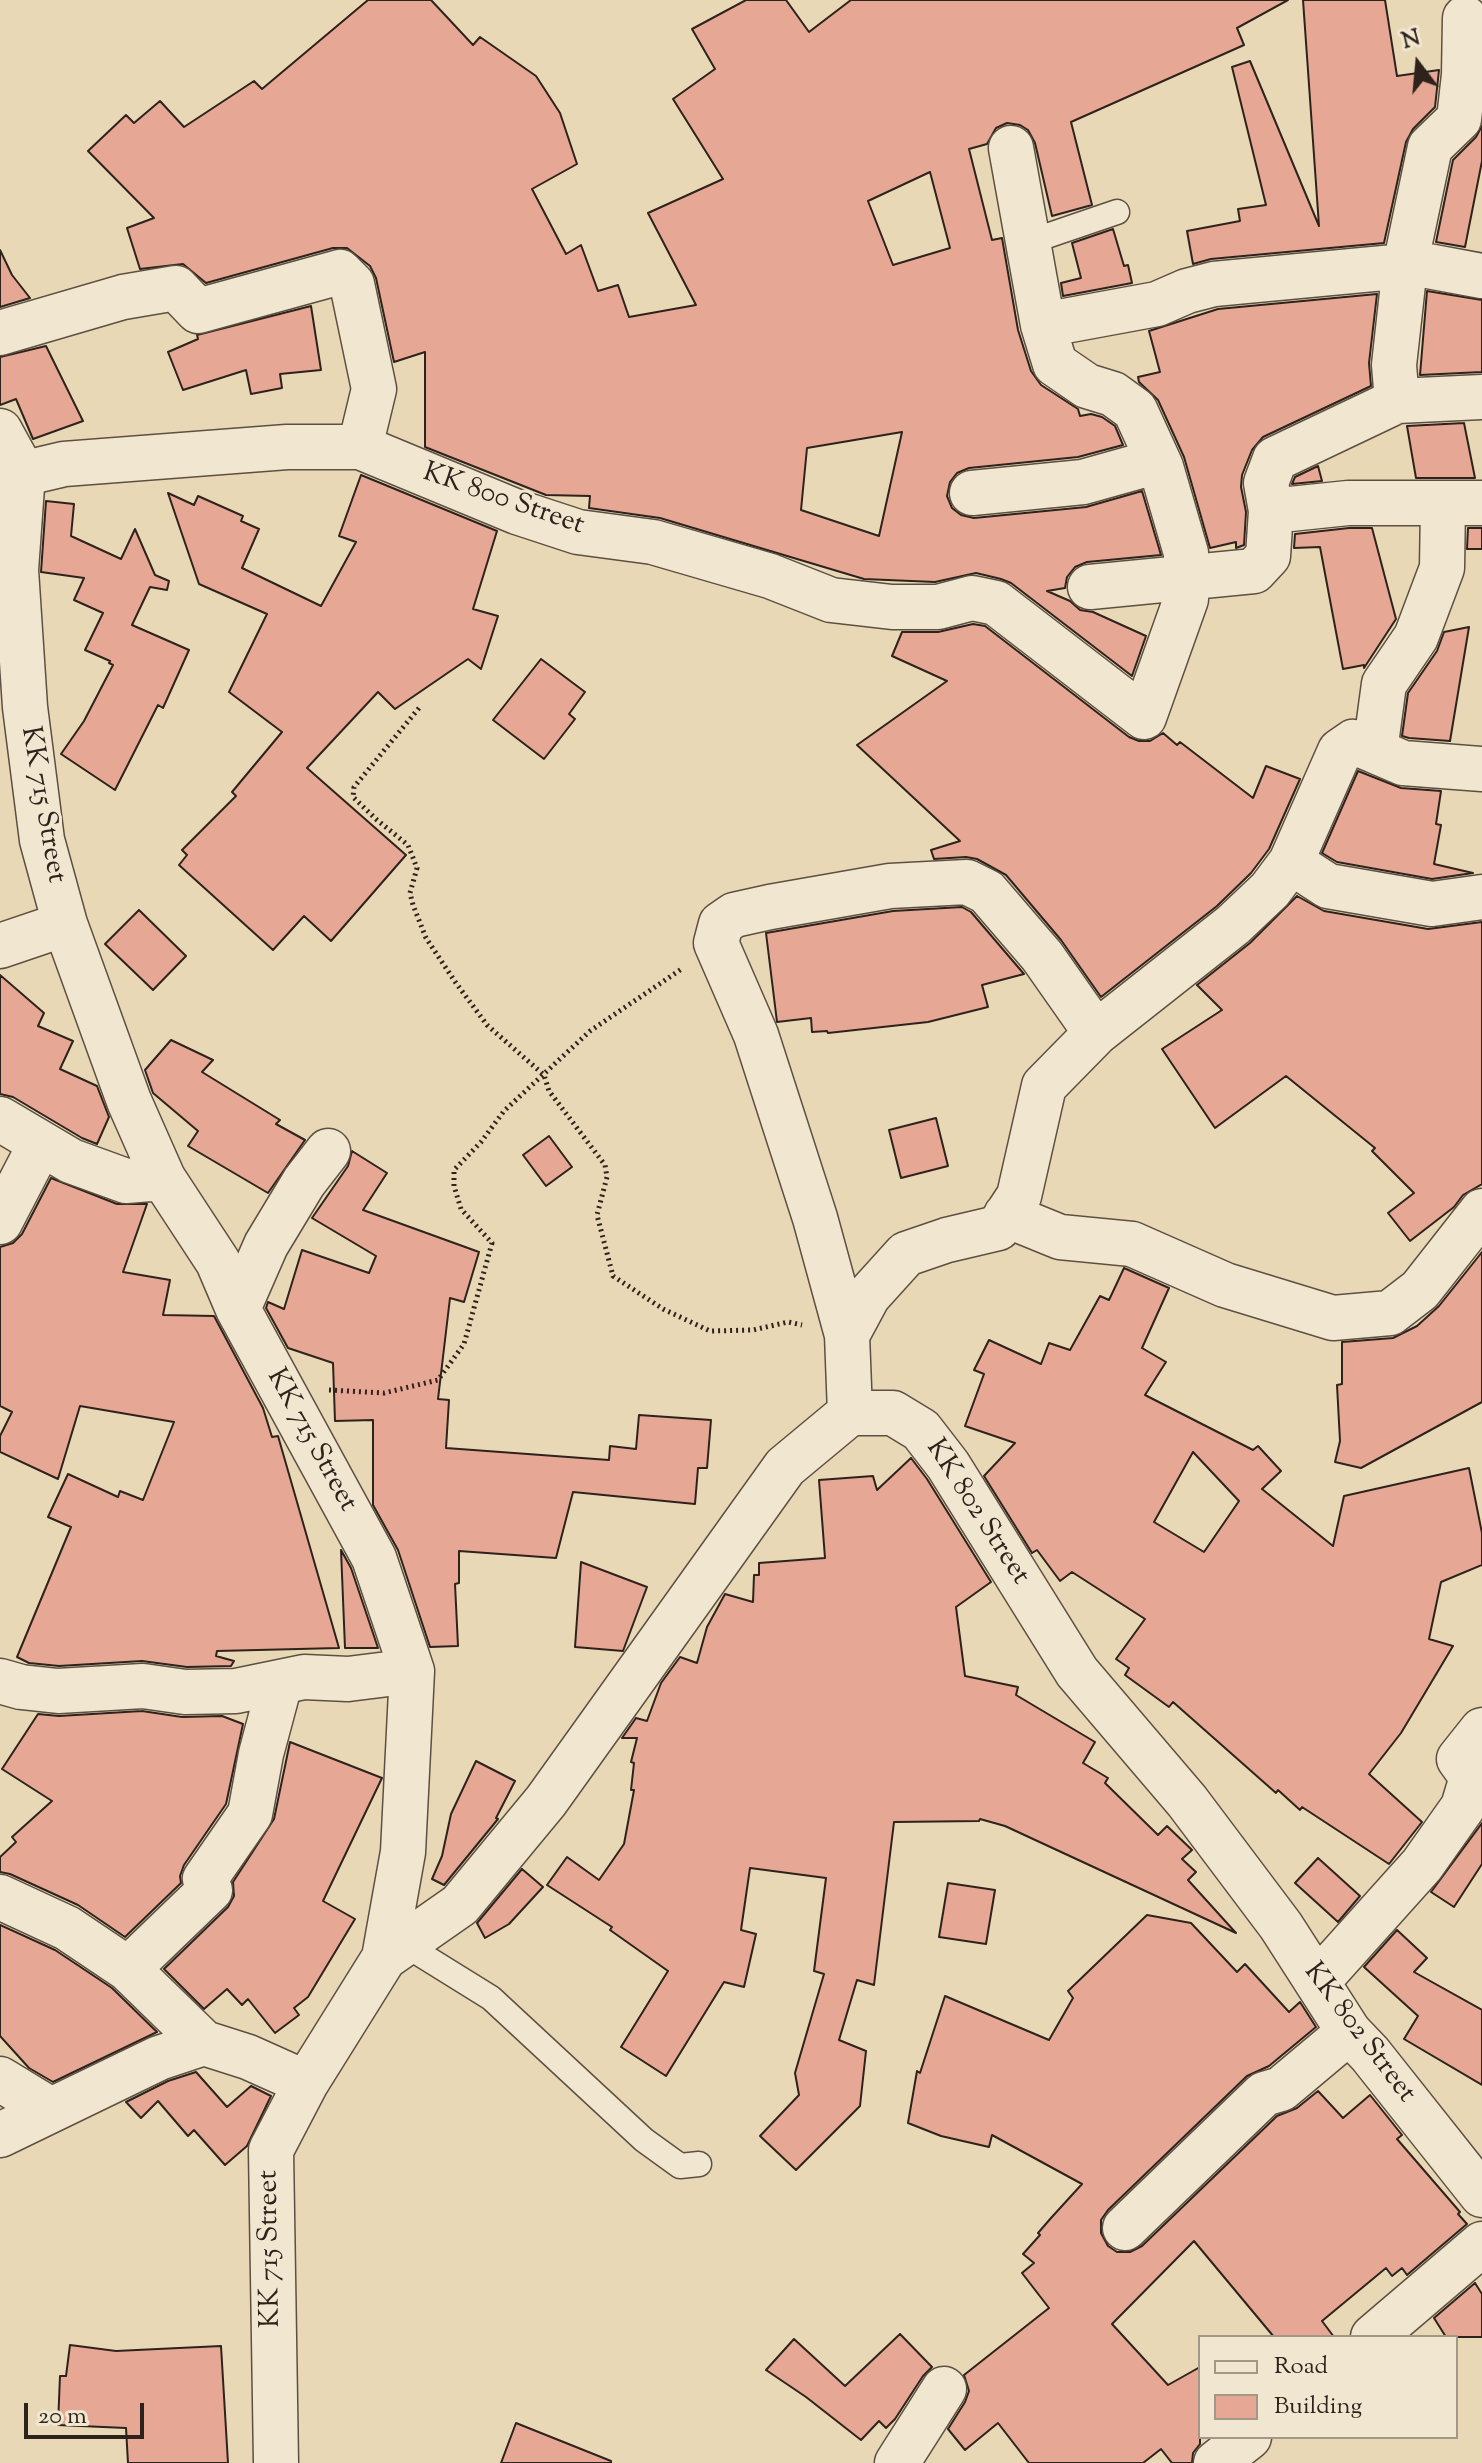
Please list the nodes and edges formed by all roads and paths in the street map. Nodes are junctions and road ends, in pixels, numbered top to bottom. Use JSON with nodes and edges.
{"nodes":[{"id":1,"x":1465,"y":18,"type":"dead end"},
{"id":2,"x":1011,"y":148,"type":"dead end"},
{"id":3,"x":1117,"y":212,"type":"dead end"},
{"id":4,"x":1029,"y":242,"type":"junction"},
{"id":5,"x":1405,"y":266,"type":"junction"},
{"id":6,"x":1482,"y":276,"type":"edge"},
{"id":7,"x":1043,"y":325,"type":"junction"},
{"id":8,"x":0,"y":333,"type":"edge"},
{"id":9,"x":1482,"y":397,"type":"edge"},
{"id":10,"x":1397,"y":401,"type":"junction"},
{"id":11,"x":0,"y":431,"type":"edge"},
{"id":12,"x":360,"y":447,"type":"junction"},
{"id":13,"x":1158,"y":461,"type":"junction"},
{"id":14,"x":11,"y":476,"type":"edge"},
{"id":15,"x":972,"y":493,"type":"dead end"},
{"id":16,"x":1463,"y":504,"type":"edge"},
{"id":17,"x":1271,"y":511,"type":"junction"},
{"id":18,"x":1186,"y":576,"type":"junction"},
{"id":19,"x":1090,"y":587,"type":"dead end"},
{"id":20,"x":12,"y":707,"type":"edge"},
{"id":21,"x":419,"y":708,"type":"dead end"},
{"id":22,"x":1375,"y":751,"type":"junction"},
{"id":23,"x":1482,"y":769,"type":"edge"},
{"id":24,"x":1291,"y":862,"type":"junction"},
{"id":25,"x":1482,"y":897,"type":"edge"},
{"id":26,"x":65,"y":924,"type":"junction"},
{"id":27,"x":716,"y":943,"type":"junction"},
{"id":28,"x":0,"y":946,"type":"edge"},
{"id":29,"x":1096,"y":1033,"type":"junction"},
{"id":30,"x":544,"y":1075,"type":"junction"},
{"id":31,"x":0,"y":1119,"type":"edge"},
{"id":32,"x":40,"y":1145,"type":"junction"},
{"id":33,"x":328,"y":1151,"type":"dead end"},
{"id":34,"x":163,"y":1178,"type":"junction"},
{"id":35,"x":1482,"y":1211,"type":"edge"},
{"id":36,"x":1006,"y":1215,"type":"junction"},
{"id":37,"x":0,"y":1222,"type":"edge"},
{"id":38,"x":238,"y":1309,"type":"junction"},
{"id":39,"x":847,"y":1335,"type":"junction"},
{"id":40,"x":281,"y":1388,"type":"junction"},
{"id":41,"x":850,"y":1413,"type":"junction"},
{"id":42,"x":412,"y":1671,"type":"junction"},
{"id":43,"x":0,"y":1681,"type":"edge"},
{"id":44,"x":280,"y":1683,"type":"junction"},
{"id":45,"x":1482,"y":1730,"type":"edge"},
{"id":46,"x":0,"y":1897,"type":"edge"},
{"id":47,"x":394,"y":1951,"type":"junction"},
{"id":48,"x":128,"y":1969,"type":"junction"},
{"id":49,"x":1317,"y":1982,"type":"junction"},
{"id":50,"x":1349,"y":2032,"type":"junction"},
{"id":51,"x":204,"y":2043,"type":"junction"},
{"id":52,"x":0,"y":2079,"type":"edge"},
{"id":53,"x":306,"y":2083,"type":"junction"},
{"id":54,"x":51,"y":2110,"type":"junction"},
{"id":55,"x":0,"y":2135,"type":"edge"},
{"id":56,"x":699,"y":2164,"type":"dead end"},
{"id":57,"x":1482,"y":2195,"type":"edge"},
{"id":58,"x":1125,"y":2228,"type":"dead end"},
{"id":59,"x":1482,"y":2244,"type":"edge"},
{"id":60,"x":1375,"y":2335,"type":"edge"},
{"id":61,"x":944,"y":2389,"type":"dead end"},
{"id":62,"x":1246,"y":2439,"type":"edge"},
{"id":63,"x":276,"y":2463,"type":"edge"},
{"id":64,"x":897,"y":2463,"type":"edge"},
{"id":65,"x":1216,"y":2463,"type":"edge"}],
"edges":[{"from":1,"to":5,"type":"street"},
{"from":2,"to":4,"type":"street"},
{"from":3,"to":4,"type":"lane"},
{"from":4,"to":7,"type":"street"},
{"from":5,"to":6,"type":"street"},
{"from":5,"to":7,"type":"street"},
{"from":5,"to":10,"type":"street"},
{"from":7,"to":13,"type":"street"},
{"from":8,"to":12,"type":"street"},
{"from":9,"to":10,"type":"street"},
{"from":10,"to":17,"type":"street"},
{"from":11,"to":14,"type":"street"},
{"from":12,"to":14,"type":"street"},
{"from":12,"to":18,"type":"street","name":"KK 800 Street"},
{"from":13,"to":15,"type":"street"},
{"from":13,"to":18,"type":"street"},
{"from":14,"to":20,"type":"street","name":"KK 715 Street"},
{"from":16,"to":17,"type":"street"},
{"from":16,"to":22,"type":"street"},
{"from":17,"to":18,"type":"street"},
{"from":18,"to":19,"type":"street"},
{"from":20,"to":26,"type":"street","name":"KK 715 Street"},
{"from":21,"to":30,"type":"path"},
{"from":22,"to":23,"type":"street"},
{"from":22,"to":24,"type":"street"},
{"from":24,"to":25,"type":"street"},
{"from":24,"to":29,"type":"street"},
{"from":26,"to":28,"type":"street"},
{"from":26,"to":34,"type":"street","name":"KK 715 Street"},
{"from":27,"to":29,"type":"street"},
{"from":27,"to":30,"type":"path"},
{"from":27,"to":39,"type":"street"},
{"from":29,"to":36,"type":"street"},
{"from":30,"to":39,"type":"path"},
{"from":30,"to":40,"type":"path"},
{"from":31,"to":32,"type":"street"},
{"from":32,"to":34,"type":"street"},
{"from":32,"to":37,"type":"street"},
{"from":33,"to":38,"type":"street"},
{"from":34,"to":38,"type":"street","name":"KK 715 Street"},
{"from":35,"to":36,"type":"street"},
{"from":36,"to":39,"type":"street"},
{"from":38,"to":40,"type":"street","name":"KK 715 Street"},
{"from":39,"to":41,"type":"street"},
{"from":40,"to":42,"type":"street","name":"KK 715 Street"},
{"from":41,"to":47,"type":"street"},
{"from":41,"to":49,"type":"street","name":"KK 802 Street"},
{"from":42,"to":44,"type":"street"},
{"from":42,"to":47,"type":"street","name":"KK 715 Street"},
{"from":43,"to":44,"type":"street"},
{"from":44,"to":48,"type":"street"},
{"from":45,"to":49,"type":"street"},
{"from":46,"to":48,"type":"street"},
{"from":47,"to":53,"type":"street","name":"KK 715 Street"},
{"from":47,"to":56,"type":"lane"},
{"from":48,"to":51,"type":"street"},
{"from":49,"to":50,"type":"street","name":"KK 802 Street"},
{"from":50,"to":57,"type":"street","name":"KK 802 Street"},
{"from":50,"to":58,"type":"street"},
{"from":51,"to":53,"type":"street"},
{"from":51,"to":54,"type":"street"},
{"from":52,"to":54,"type":"street"},
{"from":53,"to":63,"type":"street","name":"KK 715 Street"},
{"from":54,"to":55,"type":"street"},
{"from":59,"to":60,"type":"street"},
{"from":61,"to":64,"type":"street"},
{"from":62,"to":65,"type":"street"}]}
